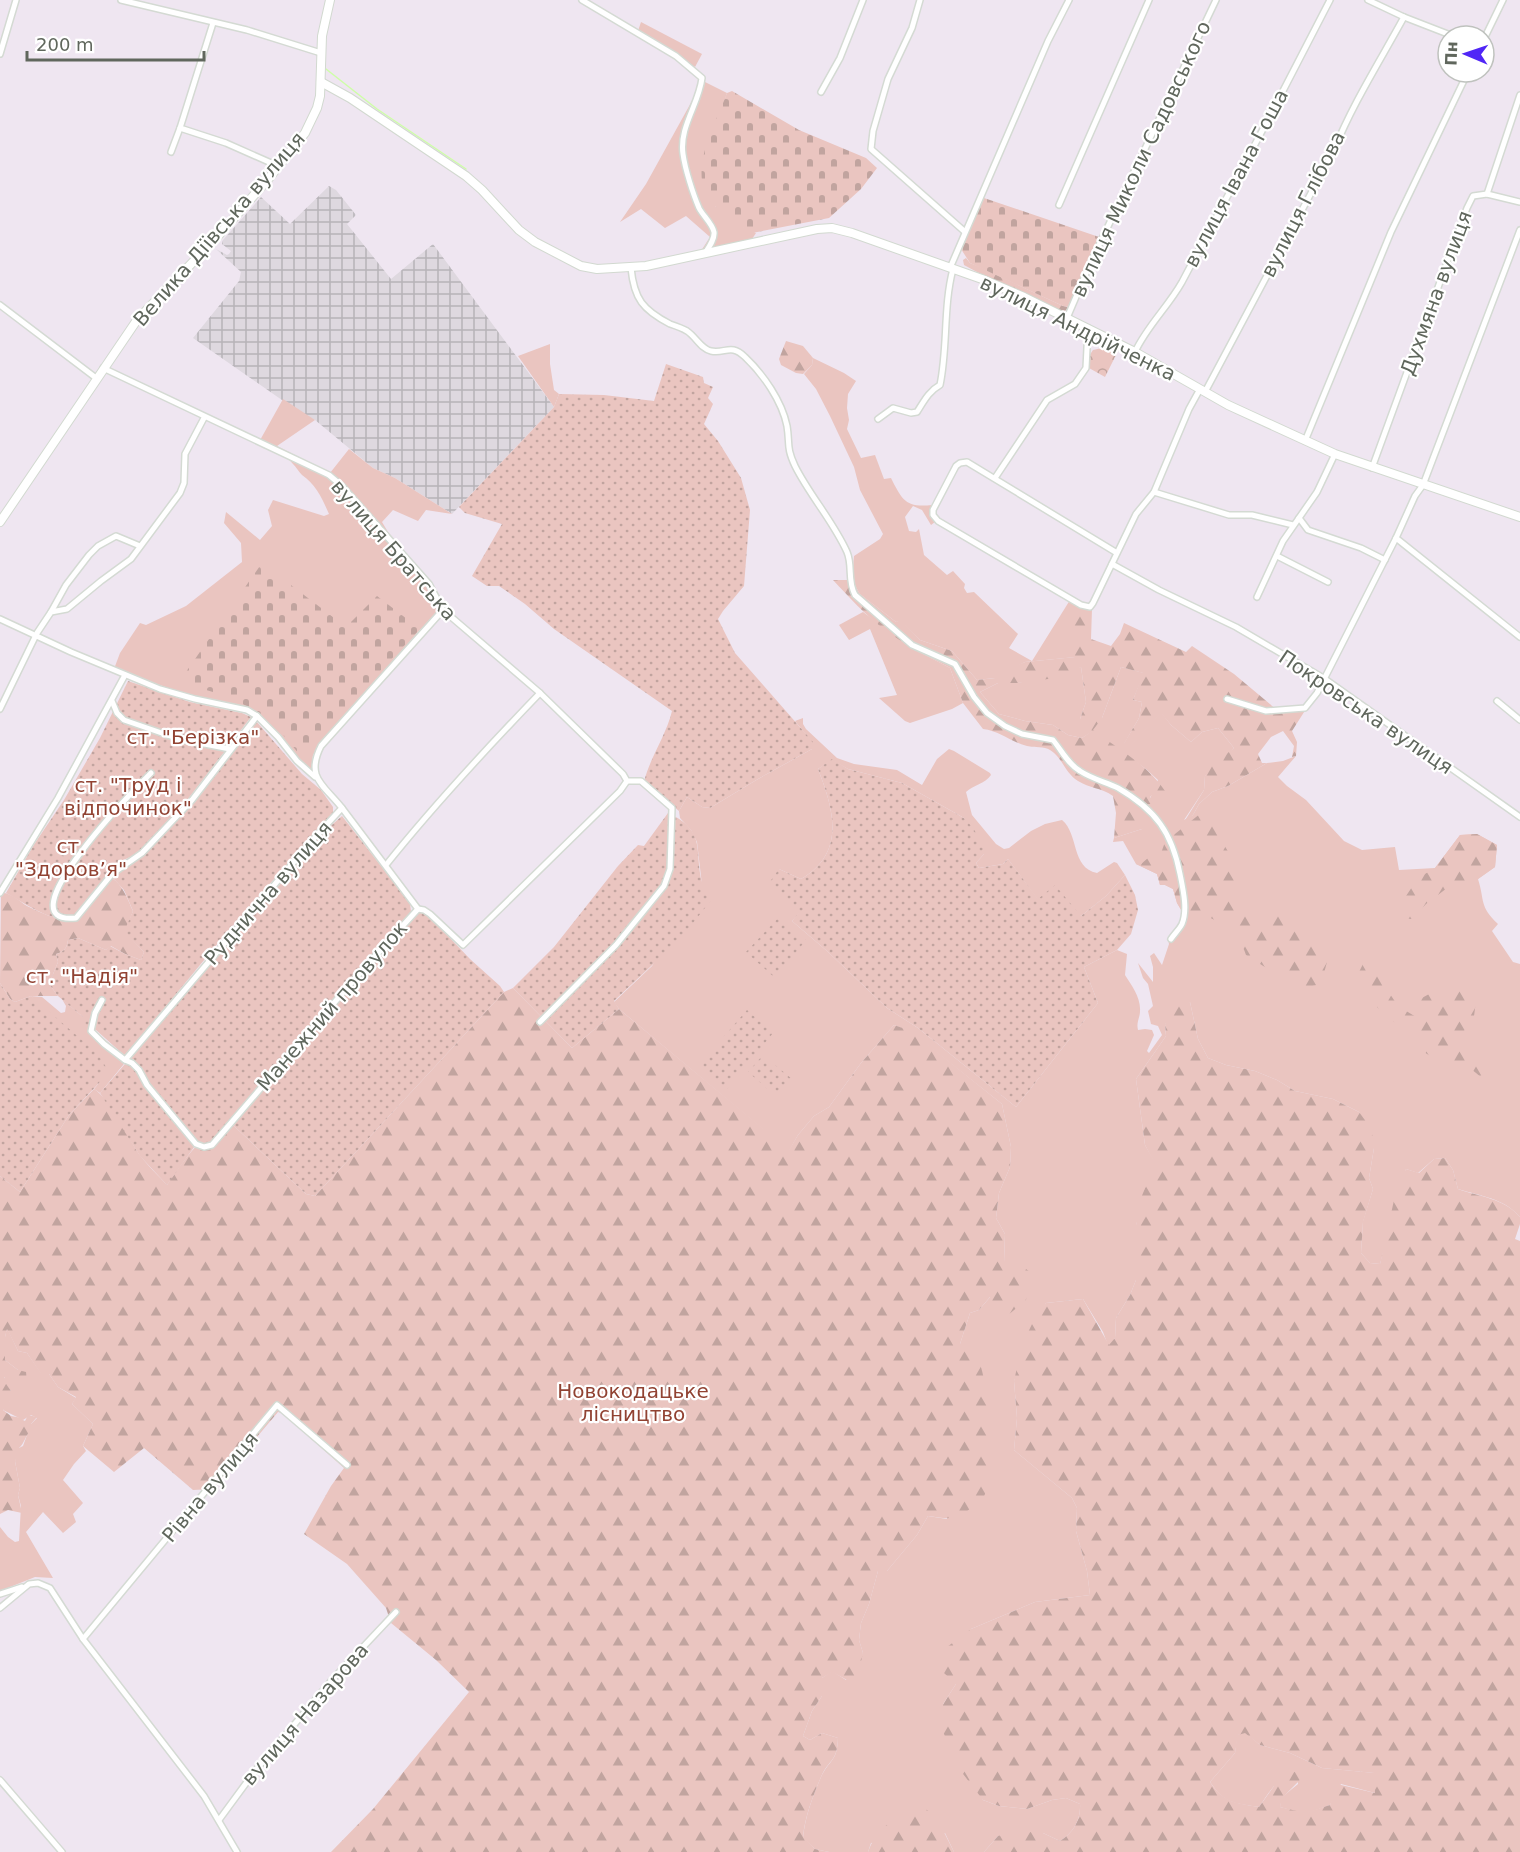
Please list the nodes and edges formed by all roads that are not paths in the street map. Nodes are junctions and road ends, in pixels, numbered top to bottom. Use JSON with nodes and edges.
{"nodes":[{"id":1,"x":16,"y":0,"type":"edge"},
{"id":2,"x":121,"y":0,"type":"edge"},
{"id":3,"x":330,"y":0,"type":"edge"},
{"id":4,"x":582,"y":0,"type":"edge"},
{"id":5,"x":863,"y":0,"type":"edge"},
{"id":6,"x":920,"y":0,"type":"edge"},
{"id":7,"x":1069,"y":0,"type":"edge"},
{"id":8,"x":1149,"y":0,"type":"edge"},
{"id":9,"x":1216,"y":0,"type":"edge"},
{"id":10,"x":1330,"y":0,"type":"edge"},
{"id":11,"x":1368,"y":0,"type":"edge"},
{"id":12,"x":1503,"y":0,"type":"edge"},
{"id":13,"x":1404,"y":17,"type":"junction"},
{"id":14,"x":213,"y":23,"type":"junction"},
{"id":15,"x":1491,"y":24,"type":"edge"},
{"id":16,"x":1436,"y":29,"type":"edge"},
{"id":17,"x":321,"y":53,"type":"junction"},
{"id":18,"x":0,"y":54,"type":"edge"},
{"id":19,"x":321,"y":82,"type":"junction"},
{"id":20,"x":1462,"y":84,"type":"edge"},
{"id":21,"x":821,"y":92,"type":"dead end"},
{"id":22,"x":1520,"y":95,"type":"edge"},
{"id":23,"x":180,"y":128,"type":"junction"},
{"id":24,"x":171,"y":152,"type":"dead end"},
{"id":25,"x":278,"y":166,"type":"junction"},
{"id":26,"x":1486,"y":194,"type":"junction"},
{"id":27,"x":1520,"y":202,"type":"edge"},
{"id":28,"x":1059,"y":205,"type":"dead end"},
{"id":29,"x":1520,"y":230,"type":"edge"},
{"id":30,"x":964,"y":231,"type":"junction"},
{"id":31,"x":705,"y":253,"type":"junction"},
{"id":32,"x":631,"y":268,"type":"junction"},
{"id":33,"x":952,"y":268,"type":"junction"},
{"id":34,"x":0,"y":305,"type":"edge"},
{"id":35,"x":1067,"y":318,"type":"junction"},
{"id":36,"x":1088,"y":328,"type":"junction"},
{"id":37,"x":1135,"y":351,"type":"junction"},
{"id":38,"x":103,"y":368,"type":"junction"},
{"id":39,"x":96,"y":378,"type":"junction"},
{"id":40,"x":1202,"y":391,"type":"junction"},
{"id":41,"x":204,"y":418,"type":"junction"},
{"id":42,"x":878,"y":419,"type":"dead end"},
{"id":43,"x":1305,"y":441,"type":"junction"},
{"id":44,"x":1335,"y":454,"type":"junction"},
{"id":45,"x":1372,"y":468,"type":"junction"},
{"id":46,"x":995,"y":478,"type":"junction"},
{"id":47,"x":1423,"y":485,"type":"junction"},
{"id":48,"x":1154,"y":492,"type":"junction"},
{"id":49,"x":1520,"y":517,"type":"edge"},
{"id":50,"x":1299,"y":518,"type":"junction"},
{"id":51,"x":0,"y":522,"type":"edge"},
{"id":52,"x":1293,"y":525,"type":"junction"},
{"id":53,"x":1396,"y":538,"type":"junction"},
{"id":54,"x":140,"y":546,"type":"junction"},
{"id":55,"x":1117,"y":553,"type":"junction"},
{"id":56,"x":1277,"y":556,"type":"junction"},
{"id":57,"x":1385,"y":560,"type":"junction"},
{"id":58,"x":1112,"y":564,"type":"junction"},
{"id":59,"x":1328,"y":582,"type":"dead end"},
{"id":60,"x":1257,"y":597,"type":"dead end"},
{"id":61,"x":443,"y":610,"type":"junction"},
{"id":62,"x":51,"y":612,"type":"junction"},
{"id":63,"x":0,"y":620,"type":"edge"},
{"id":64,"x":37,"y":636,"type":"junction"},
{"id":65,"x":1520,"y":638,"type":"edge"},
{"id":66,"x":125,"y":675,"type":"junction"},
{"id":67,"x":1325,"y":679,"type":"junction"},
{"id":68,"x":540,"y":693,"type":"junction"},
{"id":69,"x":1227,"y":699,"type":"dead end"},
{"id":70,"x":112,"y":701,"type":"junction"},
{"id":71,"x":1497,"y":701,"type":"dead end"},
{"id":72,"x":0,"y":709,"type":"edge"},
{"id":73,"x":257,"y":716,"type":"junction"},
{"id":74,"x":1520,"y":720,"type":"edge"},
{"id":75,"x":230,"y":749,"type":"junction"},
{"id":76,"x":151,"y":773,"type":"dead end"},
{"id":77,"x":315,"y":777,"type":"junction"},
{"id":78,"x":627,"y":782,"type":"junction"},
{"id":79,"x":342,"y":808,"type":"junction"},
{"id":80,"x":1520,"y":817,"type":"edge"},
{"id":81,"x":386,"y":865,"type":"junction"},
{"id":82,"x":0,"y":893,"type":"edge"},
{"id":83,"x":418,"y":909,"type":"junction"},
{"id":84,"x":1171,"y":939,"type":"dead end"},
{"id":85,"x":102,"y":1000,"type":"dead end"},
{"id":86,"x":540,"y":1022,"type":"dead end"},
{"id":87,"x":125,"y":1060,"type":"junction"},
{"id":88,"x":347,"y":1465,"type":"dead end"},
{"id":89,"x":29,"y":1584,"type":"junction"},
{"id":90,"x":0,"y":1594,"type":"edge"},
{"id":91,"x":0,"y":1608,"type":"edge"},
{"id":92,"x":396,"y":1612,"type":"dead end"},
{"id":93,"x":83,"y":1639,"type":"junction"},
{"id":94,"x":0,"y":1780,"type":"edge"},
{"id":95,"x":219,"y":1820,"type":"junction"},
{"id":96,"x":62,"y":1852,"type":"edge"},
{"id":97,"x":237,"y":1852,"type":"edge"}],
"edges":[{"from":1,"to":18,"type":"street"},
{"from":2,"to":14,"type":"street"},
{"from":3,"to":17,"type":"street","name":"Велика Діївська вулиця"},
{"from":4,"to":31,"type":"street"},
{"from":5,"to":21,"type":"street"},
{"from":6,"to":30,"type":"street"},
{"from":7,"to":30,"type":"street"},
{"from":8,"to":28,"type":"street"},
{"from":9,"to":35,"type":"street","name":"вулиця Миколи Садовського"},
{"from":10,"to":37,"type":"street","name":"вулиця Івана Гоша"},
{"from":11,"to":13,"type":"street"},
{"from":12,"to":15,"type":"street"},
{"from":13,"to":16,"type":"street"},
{"from":13,"to":40,"type":"street","name":"вулиця Глібова"},
{"from":14,"to":17,"type":"street"},
{"from":14,"to":23,"type":"street"},
{"from":17,"to":19,"type":"street","name":"Велика Діївська вулиця"},
{"from":19,"to":25,"type":"street","name":"Велика Діївська вулиця"},
{"from":19,"to":32,"type":"street","name":"вулиця Андрійченка"},
{"from":20,"to":43,"type":"street"},
{"from":22,"to":26,"type":"street","name":"Духмяна вулиця"},
{"from":23,"to":24,"type":"street"},
{"from":23,"to":25,"type":"street"},
{"from":25,"to":38,"type":"street","name":"Велика Діївська вулиця"},
{"from":26,"to":27,"type":"street"},
{"from":26,"to":45,"type":"street","name":"Духмяна вулиця"},
{"from":29,"to":47,"type":"street"},
{"from":30,"to":33,"type":"street"},
{"from":31,"to":32,"type":"street","name":"вулиця Андрійченка"},
{"from":31,"to":33,"type":"street","name":"вулиця Андрійченка"},
{"from":32,"to":84,"type":"street"},
{"from":33,"to":35,"type":"street","name":"вулиця Андрійченка"},
{"from":33,"to":42,"type":"street"},
{"from":34,"to":39,"type":"street"},
{"from":35,"to":36,"type":"street","name":"вулиця Андрійченка"},
{"from":36,"to":37,"type":"street","name":"вулиця Андрійченка"},
{"from":36,"to":46,"type":"street"},
{"from":37,"to":40,"type":"street","name":"вулиця Андрійченка"},
{"from":38,"to":39,"type":"street","name":"Велика Діївська вулиця"},
{"from":38,"to":41,"type":"street","name":"вулиця Братська"},
{"from":39,"to":51,"type":"street","name":"Велика Діївська вулиця"},
{"from":40,"to":43,"type":"street","name":"вулиця Андрійченка"},
{"from":40,"to":48,"type":"street"},
{"from":41,"to":54,"type":"street"},
{"from":41,"to":61,"type":"street","name":"вулиця Братська"},
{"from":43,"to":44,"type":"street","name":"вулиця Андрійченка"},
{"from":44,"to":45,"type":"street","name":"вулиця Андрійченка"},
{"from":44,"to":50,"type":"street"},
{"from":45,"to":47,"type":"street","name":"вулиця Андрійченка"},
{"from":46,"to":55,"type":"street"},
{"from":46,"to":58,"type":"street"},
{"from":47,"to":49,"type":"street","name":"вулиця Андрійченка"},
{"from":47,"to":53,"type":"street"},
{"from":48,"to":52,"type":"street"},
{"from":48,"to":55,"type":"street"},
{"from":50,"to":52,"type":"street"},
{"from":50,"to":57,"type":"street"},
{"from":52,"to":56,"type":"street"},
{"from":53,"to":57,"type":"street"},
{"from":53,"to":65,"type":"street"},
{"from":54,"to":62,"type":"street"},
{"from":54,"to":62,"type":"street"},
{"from":55,"to":58,"type":"street"},
{"from":56,"to":59,"type":"street"},
{"from":56,"to":60,"type":"street"},
{"from":57,"to":67,"type":"street"},
{"from":58,"to":67,"type":"street","name":"Покровська вулиця"},
{"from":61,"to":68,"type":"street","name":"вулиця Братська"},
{"from":61,"to":77,"type":"street"},
{"from":62,"to":64,"type":"street"},
{"from":63,"to":64,"type":"street"},
{"from":64,"to":66,"type":"street"},
{"from":64,"to":72,"type":"street"},
{"from":66,"to":70,"type":"street"},
{"from":66,"to":73,"type":"street"},
{"from":67,"to":69,"type":"street"},
{"from":67,"to":80,"type":"street","name":"Покровська вулиця"},
{"from":68,"to":78,"type":"street","name":"вулиця Братська"},
{"from":68,"to":81,"type":"street"},
{"from":70,"to":75,"type":"street"},
{"from":70,"to":82,"type":"street"},
{"from":71,"to":74,"type":"street"},
{"from":73,"to":75,"type":"street"},
{"from":73,"to":77,"type":"street","name":"Руднична вулиця"},
{"from":75,"to":76,"type":"street"},
{"from":77,"to":79,"type":"street","name":"Руднична вулиця"},
{"from":78,"to":83,"type":"street","name":"Манежний провулок"},
{"from":78,"to":86,"type":"street","name":"вулиця Братська"},
{"from":79,"to":81,"type":"street"},
{"from":79,"to":87,"type":"street","name":"Руднична вулиця"},
{"from":81,"to":83,"type":"street"},
{"from":83,"to":87,"type":"street","name":"Манежний провулок"},
{"from":85,"to":87,"type":"street"},
{"from":88,"to":93,"type":"street","name":"Рівна вулиця"},
{"from":89,"to":90,"type":"street"},
{"from":89,"to":91,"type":"street"},
{"from":89,"to":93,"type":"street"},
{"from":92,"to":95,"type":"street","name":"вулиця Назарова"},
{"from":93,"to":95,"type":"street"},
{"from":94,"to":96,"type":"street"},
{"from":95,"to":97,"type":"street"}]}
